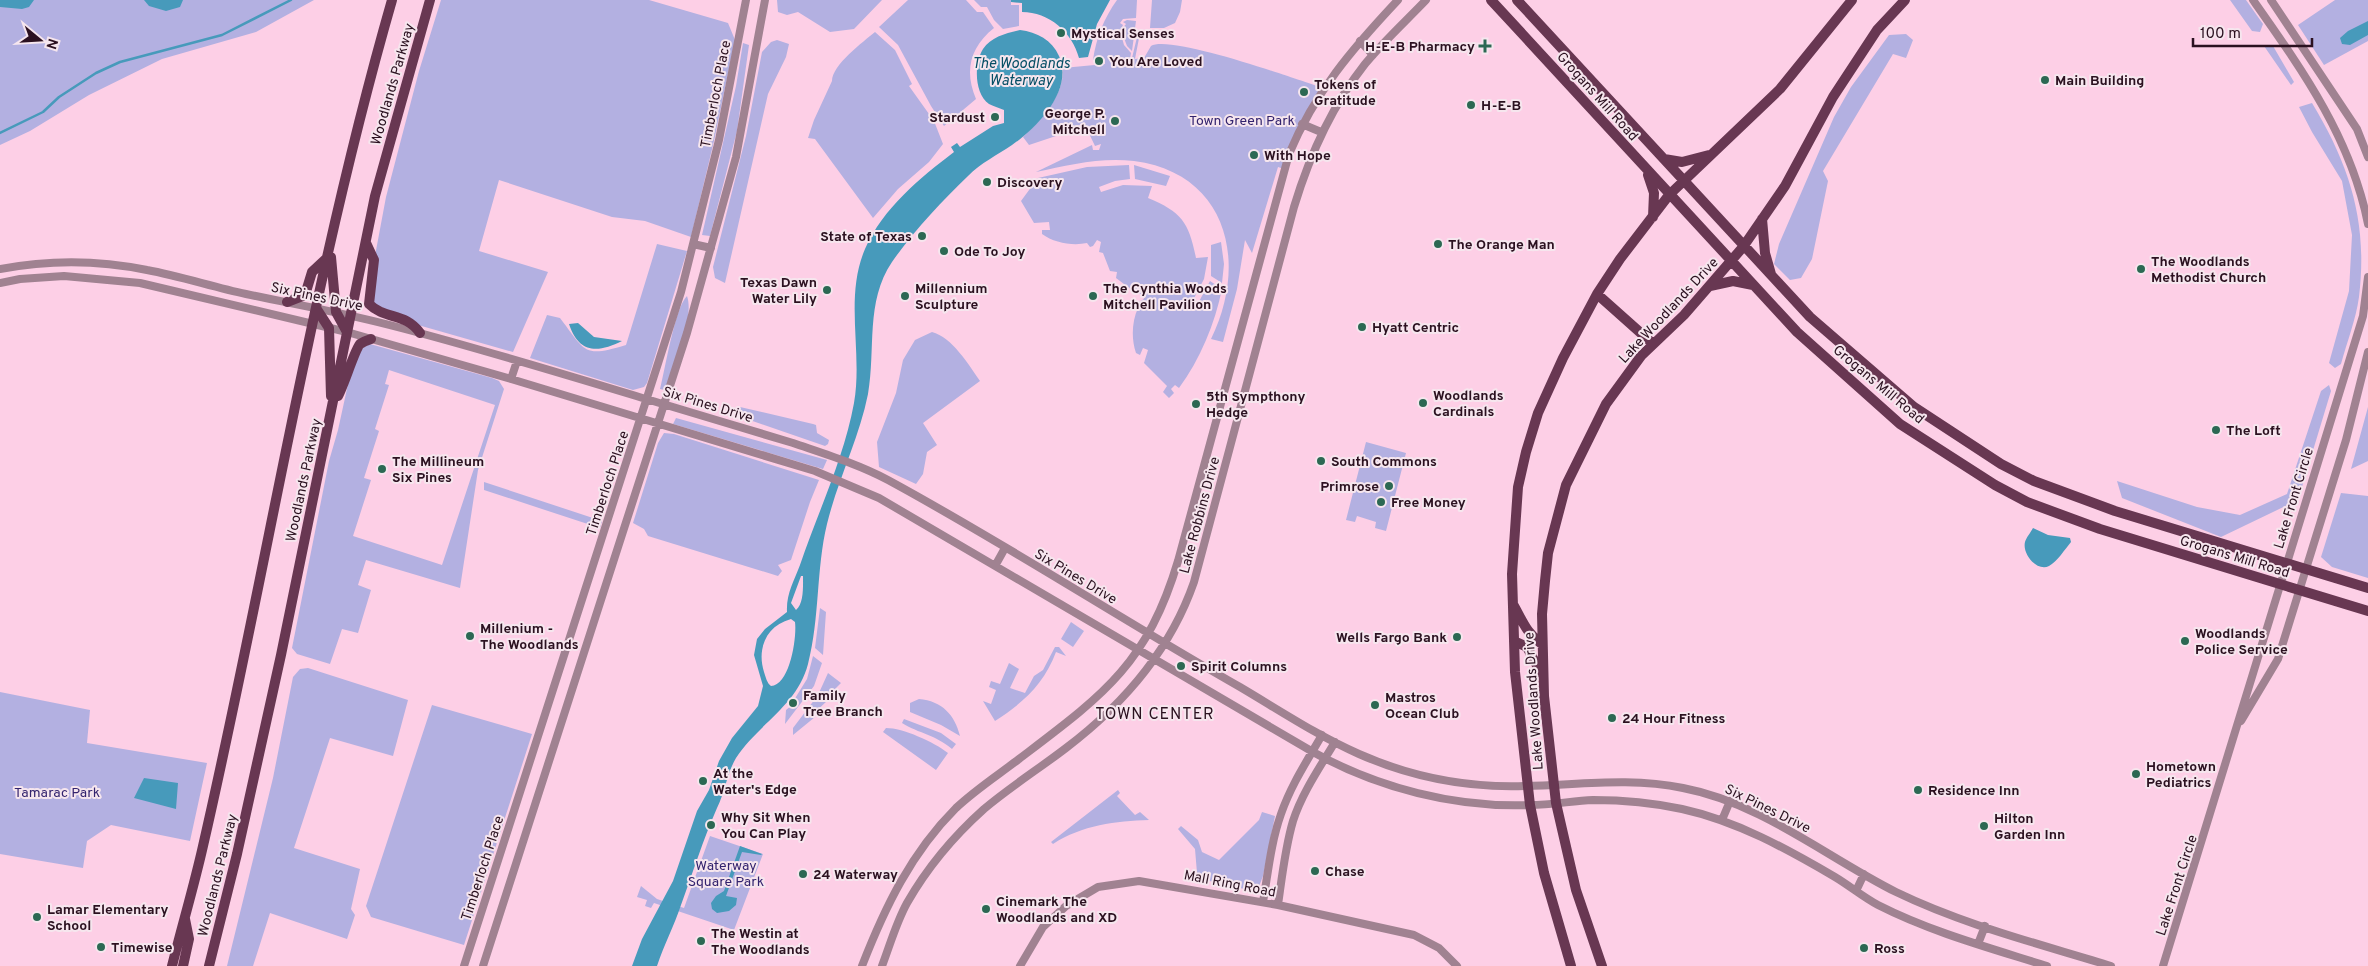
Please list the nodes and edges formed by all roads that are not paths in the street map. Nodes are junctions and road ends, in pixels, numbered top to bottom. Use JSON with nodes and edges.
{"nodes":[{"id":1,"x":392,"y":0,"type":"edge"},
{"id":2,"x":430,"y":0,"type":"edge"},
{"id":3,"x":746,"y":0,"type":"edge"},
{"id":4,"x":765,"y":0,"type":"edge"},
{"id":5,"x":1398,"y":0,"type":"edge"},
{"id":6,"x":1426,"y":0,"type":"edge"},
{"id":7,"x":1490,"y":0,"type":"edge"},
{"id":8,"x":1517,"y":0,"type":"edge"},
{"id":9,"x":1852,"y":0,"type":"edge"},
{"id":10,"x":1905,"y":0,"type":"edge"},
{"id":11,"x":2253,"y":0,"type":"edge"},
{"id":12,"x":2272,"y":0,"type":"edge"},
{"id":13,"x":1360,"y":41,"type":"junction"},
{"id":14,"x":1373,"y":55,"type":"junction"},
{"id":15,"x":1302,"y":124,"type":"junction"},
{"id":16,"x":1321,"y":132,"type":"junction"},
{"id":17,"x":1714,"y":153,"type":"junction"},
{"id":18,"x":2368,"y":157,"type":"edge"},
{"id":19,"x":1664,"y":159,"type":"junction"},
{"id":20,"x":1644,"y":167,"type":"junction"},
{"id":21,"x":1684,"y":180,"type":"junction"},
{"id":22,"x":1669,"y":195,"type":"junction"},
{"id":23,"x":1653,"y":217,"type":"junction"},
{"id":24,"x":1762,"y":219,"type":"junction"},
{"id":25,"x":2368,"y":224,"type":"edge"},
{"id":26,"x":366,"y":243,"type":"junction"},
{"id":27,"x":331,"y":244,"type":"junction"},
{"id":28,"x":694,"y":244,"type":"junction"},
{"id":29,"x":1743,"y":246,"type":"junction"},
{"id":30,"x":712,"y":248,"type":"junction"},
{"id":31,"x":328,"y":257,"type":"junction"},
{"id":32,"x":1731,"y":262,"type":"junction"},
{"id":33,"x":0,"y":269,"type":"edge"},
{"id":34,"x":1771,"y":275,"type":"junction"},
{"id":35,"x":2368,"y":277,"type":"edge"},
{"id":36,"x":0,"y":283,"type":"edge"},
{"id":37,"x":1753,"y":285,"type":"junction"},
{"id":38,"x":1709,"y":287,"type":"junction"},
{"id":39,"x":1596,"y":294,"type":"junction"},
{"id":40,"x":287,"y":302,"type":"junction"},
{"id":41,"x":316,"y":308,"type":"junction"},
{"id":42,"x":1612,"y":309,"type":"junction"},
{"id":43,"x":1588,"y":311,"type":"junction"},
{"id":44,"x":336,"y":312,"type":"junction"},
{"id":45,"x":351,"y":316,"type":"junction"},
{"id":46,"x":312,"y":324,"type":"junction"},
{"id":47,"x":329,"y":328,"type":"junction"},
{"id":48,"x":347,"y":332,"type":"junction"},
{"id":49,"x":420,"y":333,"type":"junction"},
{"id":50,"x":371,"y":339,"type":"junction"},
{"id":51,"x":1652,"y":343,"type":"junction"},
{"id":52,"x":2368,"y":352,"type":"edge"},
{"id":53,"x":517,"y":362,"type":"junction"},
{"id":54,"x":511,"y":379,"type":"junction"},
{"id":55,"x":647,"y":399,"type":"junction"},
{"id":56,"x":664,"y":404,"type":"junction"},
{"id":57,"x":332,"y":406,"type":"junction"},
{"id":58,"x":641,"y":419,"type":"junction"},
{"id":59,"x":657,"y":424,"type":"junction"},
{"id":60,"x":1005,"y":548,"type":"junction"},
{"id":61,"x":2286,"y":563,"type":"junction"},
{"id":62,"x":995,"y":566,"type":"junction"},
{"id":63,"x":2305,"y":568,"type":"junction"},
{"id":64,"x":2280,"y":584,"type":"junction"},
{"id":65,"x":2368,"y":588,"type":"edge"},
{"id":66,"x":2299,"y":590,"type":"junction"},
{"id":67,"x":1512,"y":603,"type":"junction"},
{"id":68,"x":2368,"y":611,"type":"edge"},
{"id":69,"x":1149,"y":634,"type":"junction"},
{"id":70,"x":1514,"y":641,"type":"junction"},
{"id":71,"x":1166,"y":643,"type":"junction"},
{"id":72,"x":1542,"y":644,"type":"junction"},
{"id":73,"x":1140,"y":650,"type":"junction"},
{"id":74,"x":1155,"y":660,"type":"junction"},
{"id":75,"x":1543,"y":679,"type":"junction"},
{"id":76,"x":2238,"y":725,"type":"junction"},
{"id":77,"x":1322,"y":735,"type":"junction"},
{"id":78,"x":1335,"y":742,"type":"junction"},
{"id":79,"x":1313,"y":752,"type":"junction"},
{"id":80,"x":1325,"y":759,"type":"junction"},
{"id":81,"x":1553,"y":785,"type":"junction"},
{"id":82,"x":1528,"y":786,"type":"junction"},
{"id":83,"x":1730,"y":801,"type":"junction"},
{"id":84,"x":1556,"y":803,"type":"junction"},
{"id":85,"x":1530,"y":805,"type":"junction"},
{"id":86,"x":1722,"y":820,"type":"junction"},
{"id":87,"x":1864,"y":874,"type":"junction"},
{"id":88,"x":1856,"y":891,"type":"junction"},
{"id":89,"x":1263,"y":902,"type":"junction"},
{"id":90,"x":1278,"y":905,"type":"junction"},
{"id":91,"x":185,"y":916,"type":"junction"},
{"id":92,"x":1985,"y":926,"type":"junction"},
{"id":93,"x":1978,"y":944,"type":"junction"},
{"id":94,"x":213,"y":949,"type":"junction"},
{"id":95,"x":172,"y":966,"type":"edge"},
{"id":96,"x":183,"y":966,"type":"edge"},
{"id":97,"x":209,"y":966,"type":"edge"},
{"id":98,"x":213,"y":966,"type":"edge"},
{"id":99,"x":464,"y":966,"type":"edge"},
{"id":100,"x":483,"y":966,"type":"edge"},
{"id":101,"x":862,"y":966,"type":"edge"},
{"id":102,"x":882,"y":966,"type":"edge"},
{"id":103,"x":1020,"y":966,"type":"edge"},
{"id":104,"x":1457,"y":966,"type":"edge"},
{"id":105,"x":1571,"y":966,"type":"edge"},
{"id":106,"x":1602,"y":966,"type":"edge"},
{"id":107,"x":2047,"y":966,"type":"edge"},
{"id":108,"x":2111,"y":966,"type":"edge"},
{"id":109,"x":2163,"y":966,"type":"edge"}],
"edges":[{"from":1,"to":27,"type":"main road","name":"Woodlands Parkway"},
{"from":2,"to":26,"type":"main road","name":"Woodlands Parkway"},
{"from":3,"to":28,"type":"street","name":"Timberloch Place"},
{"from":4,"to":30,"type":"street"},
{"from":5,"to":13,"type":"street","name":"Lake Robbins Drive"},
{"from":6,"to":14,"type":"street","name":"Lake Robbins Drive"},
{"from":7,"to":20,"type":"main road","name":"Grogans Mill Road"},
{"from":8,"to":19,"type":"main road","name":"Grogans Mill Road"},
{"from":9,"to":17,"type":"main road","name":"Lake Woodlands Drive"},
{"from":10,"to":24,"type":"main road","name":"Lake Woodlands Drive"},
{"from":11,"to":25,"type":"street"},
{"from":12,"to":18,"type":"street"},
{"from":13,"to":14,"type":"street"},
{"from":13,"to":15,"type":"street","name":"Lake Robbins Drive"},
{"from":14,"to":16,"type":"street","name":"Lake Robbins Drive"},
{"from":15,"to":16,"type":"street"},
{"from":15,"to":69,"type":"street","name":"Lake Robbins Drive"},
{"from":16,"to":71,"type":"street","name":"Lake Robbins Drive"},
{"from":17,"to":19,"type":"main road"},
{"from":17,"to":21,"type":"main road","name":"Lake Woodlands Drive"},
{"from":19,"to":21,"type":"main road","name":"Grogans Mill Road"},
{"from":20,"to":22,"type":"main road","name":"Grogans Mill Road"},
{"from":20,"to":23,"type":"main road"},
{"from":21,"to":22,"type":"main road","name":"Lake Woodlands Drive"},
{"from":21,"to":29,"type":"main road","name":"Grogans Mill Road"},
{"from":22,"to":23,"type":"main road","name":"Lake Woodlands Drive"},
{"from":22,"to":32,"type":"main road","name":"Grogans Mill Road"},
{"from":23,"to":39,"type":"main road","name":"Lake Woodlands Drive"},
{"from":24,"to":29,"type":"main road","name":"Lake Woodlands Drive"},
{"from":24,"to":34,"type":"main road"},
{"from":26,"to":45,"type":"main road","name":"Woodlands Parkway"},
{"from":26,"to":49,"type":"main road"},
{"from":27,"to":31,"type":"main road","name":"Woodlands Parkway"},
{"from":27,"to":44,"type":"main road"},
{"from":28,"to":30,"type":"street"},
{"from":28,"to":55,"type":"street","name":"Timberloch Place"},
{"from":29,"to":32,"type":"main road","name":"Lake Woodlands Drive"},
{"from":29,"to":34,"type":"main road","name":"Grogans Mill Road"},
{"from":30,"to":56,"type":"street"},
{"from":31,"to":40,"type":"main road"},
{"from":31,"to":41,"type":"main road","name":"Woodlands Parkway"},
{"from":32,"to":37,"type":"main road","name":"Grogans Mill Road"},
{"from":32,"to":38,"type":"main road","name":"Lake Woodlands Drive"},
{"from":33,"to":40,"type":"street","name":"Six Pines Drive"},
{"from":34,"to":61,"type":"main road","name":"Grogans Mill Road"},
{"from":35,"to":61,"type":"street","name":"Lake Front Circle"},
{"from":36,"to":46,"type":"street","name":"Six Pines Drive"},
{"from":37,"to":38,"type":"main road"},
{"from":37,"to":64,"type":"main road","name":"Grogans Mill Road"},
{"from":38,"to":51,"type":"main road","name":"Lake Woodlands Drive"},
{"from":39,"to":42,"type":"main road"},
{"from":39,"to":43,"type":"main road","name":"Lake Woodlands Drive"},
{"from":40,"to":41,"type":"street","name":"Six Pines Drive"},
{"from":41,"to":44,"type":"street","name":"Six Pines Drive"},
{"from":41,"to":46,"type":"main road","name":"Woodlands Parkway"},
{"from":41,"to":47,"type":"main road"},
{"from":42,"to":43,"type":"main road"},
{"from":42,"to":51,"type":"main road"},
{"from":43,"to":67,"type":"main road","name":"Lake Woodlands Drive"},
{"from":44,"to":45,"type":"street","name":"Six Pines Drive"},
{"from":44,"to":48,"type":"main road"},
{"from":45,"to":48,"type":"main road","name":"Woodlands Parkway"},
{"from":45,"to":49,"type":"street","name":"Six Pines Drive"},
{"from":46,"to":47,"type":"street","name":"Six Pines Drive"},
{"from":46,"to":91,"type":"main road","name":"Woodlands Parkway"},
{"from":47,"to":48,"type":"street","name":"Six Pines Drive"},
{"from":47,"to":57,"type":"main road"},
{"from":48,"to":50,"type":"street","name":"Six Pines Drive"},
{"from":48,"to":57,"type":"main road","name":"Woodlands Parkway"},
{"from":49,"to":53,"type":"street","name":"Six Pines Drive"},
{"from":50,"to":54,"type":"street","name":"Six Pines Drive"},
{"from":50,"to":57,"type":"main road"},
{"from":51,"to":72,"type":"main road","name":"Lake Woodlands Drive"},
{"from":52,"to":63,"type":"street","name":"Lake Front Circle"},
{"from":53,"to":54,"type":"street"},
{"from":53,"to":55,"type":"street","name":"Six Pines Drive"},
{"from":54,"to":58,"type":"street","name":"Six Pines Drive"},
{"from":55,"to":56,"type":"street","name":"Six Pines Drive"},
{"from":55,"to":58,"type":"street","name":"Timberloch Place"},
{"from":56,"to":59,"type":"street"},
{"from":56,"to":60,"type":"street","name":"Six Pines Drive"},
{"from":57,"to":94,"type":"main road","name":"Woodlands Parkway"},
{"from":58,"to":59,"type":"street","name":"Six Pines Drive"},
{"from":58,"to":99,"type":"street","name":"Timberloch Place"},
{"from":59,"to":62,"type":"street","name":"Six Pines Drive"},
{"from":59,"to":100,"type":"street"},
{"from":60,"to":62,"type":"street"},
{"from":60,"to":69,"type":"street","name":"Six Pines Drive"},
{"from":61,"to":63,"type":"main road","name":"Grogans Mill Road"},
{"from":61,"to":64,"type":"street","name":"Lake Front Circle"},
{"from":62,"to":73,"type":"street","name":"Six Pines Drive"},
{"from":63,"to":65,"type":"main road","name":"Grogans Mill Road"},
{"from":63,"to":66,"type":"street","name":"Lake Front Circle"},
{"from":64,"to":66,"type":"main road","name":"Grogans Mill Road"},
{"from":64,"to":76,"type":"street","name":"Lake Front Circle"},
{"from":66,"to":68,"type":"main road","name":"Grogans Mill Road"},
{"from":66,"to":76,"type":"street","name":"Lake Front Circle"},
{"from":67,"to":70,"type":"main road","name":"Lake Woodlands Drive"},
{"from":67,"to":72,"type":"main road"},
{"from":69,"to":71,"type":"street","name":"Six Pines Drive"},
{"from":69,"to":73,"type":"street","name":"Lake Robbins Drive"},
{"from":70,"to":75,"type":"main road"},
{"from":70,"to":82,"type":"main road","name":"Lake Woodlands Drive"},
{"from":71,"to":74,"type":"street","name":"Lake Robbins Drive"},
{"from":71,"to":77,"type":"street","name":"Six Pines Drive"},
{"from":72,"to":75,"type":"main road","name":"Lake Woodlands Drive"},
{"from":73,"to":74,"type":"street","name":"Six Pines Drive"},
{"from":73,"to":101,"type":"street","name":"Lake Robbins Drive"},
{"from":74,"to":79,"type":"street","name":"Six Pines Drive"},
{"from":74,"to":102,"type":"street","name":"Lake Robbins Drive"},
{"from":75,"to":81,"type":"main road","name":"Lake Woodlands Drive"},
{"from":76,"to":109,"type":"street","name":"Lake Front Circle"},
{"from":77,"to":78,"type":"street","name":"Six Pines Drive"},
{"from":77,"to":79,"type":"street"},
{"from":78,"to":80,"type":"street"},
{"from":78,"to":82,"type":"street","name":"Six Pines Drive"},
{"from":79,"to":80,"type":"street","name":"Six Pines Drive"},
{"from":79,"to":89,"type":"street"},
{"from":80,"to":85,"type":"street","name":"Six Pines Drive"},
{"from":80,"to":90,"type":"street"},
{"from":81,"to":82,"type":"street","name":"Six Pines Drive"},
{"from":81,"to":83,"type":"street","name":"Six Pines Drive"},
{"from":81,"to":84,"type":"main road","name":"Lake Woodlands Drive"},
{"from":82,"to":85,"type":"main road","name":"Lake Woodlands Drive"},
{"from":83,"to":86,"type":"street"},
{"from":83,"to":87,"type":"street","name":"Six Pines Drive"},
{"from":84,"to":85,"type":"street","name":"Six Pines Drive"},
{"from":84,"to":86,"type":"street","name":"Six Pines Drive"},
{"from":84,"to":106,"type":"main road","name":"Lake Woodlands Drive"},
{"from":85,"to":105,"type":"main road","name":"Lake Woodlands Drive"},
{"from":86,"to":88,"type":"street","name":"Six Pines Drive"},
{"from":87,"to":88,"type":"street"},
{"from":87,"to":92,"type":"street","name":"Six Pines Drive"},
{"from":88,"to":93,"type":"street","name":"Six Pines Drive"},
{"from":89,"to":90,"type":"street","name":"Mall Ring Road"},
{"from":89,"to":103,"type":"street","name":"Mall Ring Road"},
{"from":90,"to":104,"type":"street","name":"Mall Ring Road"},
{"from":91,"to":95,"type":"main road","name":"Woodlands Parkway"},
{"from":91,"to":96,"type":"main road"},
{"from":92,"to":93,"type":"street"},
{"from":92,"to":108,"type":"street","name":"Six Pines Drive"},
{"from":93,"to":107,"type":"street","name":"Six Pines Drive"},
{"from":94,"to":97,"type":"main road","name":"Woodlands Parkway"},
{"from":94,"to":98,"type":"main road"}]}
